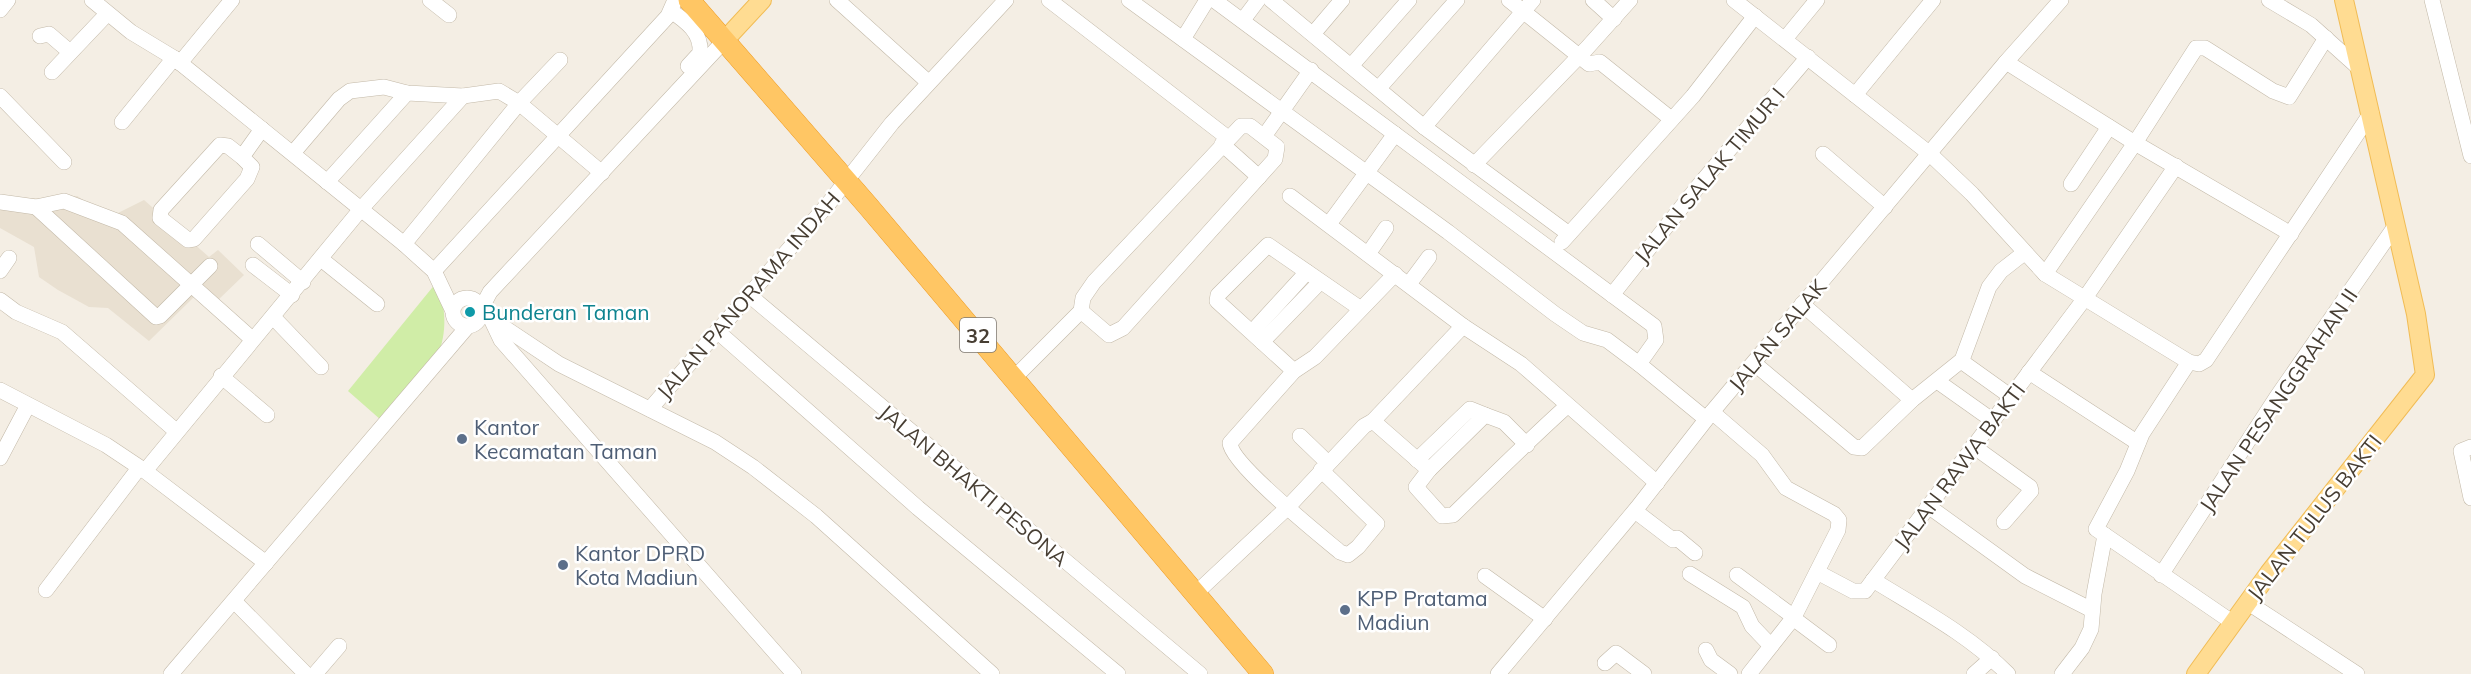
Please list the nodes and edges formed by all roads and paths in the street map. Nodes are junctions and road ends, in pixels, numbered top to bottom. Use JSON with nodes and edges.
{"nodes":[{"id":1,"x":9,"y":0,"type":"edge"},
{"id":2,"x":92,"y":0,"type":"edge"},
{"id":3,"x":232,"y":0,"type":"edge"},
{"id":4,"x":430,"y":0,"type":"edge"},
{"id":5,"x":762,"y":0,"type":"edge"},
{"id":6,"x":837,"y":0,"type":"edge"},
{"id":7,"x":1006,"y":0,"type":"edge"},
{"id":8,"x":1049,"y":0,"type":"edge"},
{"id":9,"x":1129,"y":0,"type":"edge"},
{"id":10,"x":1207,"y":0,"type":"edge"},
{"id":11,"x":1214,"y":0,"type":"edge"},
{"id":12,"x":1258,"y":0,"type":"edge"},
{"id":13,"x":1271,"y":0,"type":"edge"},
{"id":14,"x":1342,"y":0,"type":"edge"},
{"id":15,"x":1409,"y":0,"type":"edge"},
{"id":16,"x":1457,"y":0,"type":"edge"},
{"id":17,"x":1509,"y":0,"type":"edge"},
{"id":18,"x":1533,"y":0,"type":"edge"},
{"id":19,"x":1593,"y":0,"type":"edge"},
{"id":20,"x":1629,"y":0,"type":"edge"},
{"id":21,"x":1817,"y":0,"type":"edge"},
{"id":22,"x":1933,"y":0,"type":"edge"},
{"id":23,"x":2061,"y":0,"type":"edge"},
{"id":24,"x":2269,"y":0,"type":"edge"},
{"id":25,"x":2344,"y":0,"type":"edge"},
{"id":26,"x":2432,"y":0,"type":"edge"},
{"id":27,"x":678,"y":4,"type":"edge"},
{"id":28,"x":1747,"y":6,"type":"edge"},
{"id":29,"x":0,"y":10,"type":"edge"},
{"id":30,"x":1522,"y":12,"type":"junction"},
{"id":31,"x":107,"y":14,"type":"junction"},
{"id":32,"x":449,"y":15,"type":"dead end"},
{"id":33,"x":1614,"y":19,"type":"junction"},
{"id":34,"x":1243,"y":20,"type":"junction"},
{"id":35,"x":1313,"y":34,"type":"junction"},
{"id":36,"x":40,"y":36,"type":"dead end"},
{"id":37,"x":2326,"y":38,"type":"junction"},
{"id":38,"x":1182,"y":39,"type":"junction"},
{"id":39,"x":1785,"y":39,"type":"junction"},
{"id":40,"x":724,"y":41,"type":"junction"},
{"id":41,"x":70,"y":52,"type":"junction"},
{"id":42,"x":1580,"y":56,"type":"junction"},
{"id":43,"x":1808,"y":57,"type":"junction"},
{"id":44,"x":177,"y":60,"type":"junction"},
{"id":45,"x":560,"y":60,"type":"dead end"},
{"id":46,"x":2006,"y":62,"type":"junction"},
{"id":47,"x":1352,"y":66,"type":"junction"},
{"id":48,"x":2360,"y":69,"type":"junction"},
{"id":49,"x":1311,"y":70,"type":"junction"},
{"id":50,"x":52,"y":72,"type":"dead end"},
{"id":51,"x":928,"y":82,"type":"junction"},
{"id":52,"x":1379,"y":88,"type":"junction"},
{"id":53,"x":407,"y":93,"type":"junction"},
{"id":54,"x":1855,"y":95,"type":"junction"},
{"id":55,"x":0,"y":96,"type":"edge"},
{"id":56,"x":463,"y":96,"type":"junction"},
{"id":57,"x":519,"y":103,"type":"junction"},
{"id":58,"x":1281,"y":111,"type":"junction"},
{"id":59,"x":2371,"y":113,"type":"junction"},
{"id":60,"x":1671,"y":118,"type":"junction"},
{"id":61,"x":122,"y":122,"type":"dead end"},
{"id":62,"x":1424,"y":127,"type":"junction"},
{"id":63,"x":2109,"y":127,"type":"junction"},
{"id":64,"x":262,"y":129,"type":"junction"},
{"id":65,"x":1395,"y":134,"type":"junction"},
{"id":66,"x":1265,"y":135,"type":"junction"},
{"id":67,"x":558,"y":136,"type":"junction"},
{"id":68,"x":1225,"y":141,"type":"junction"},
{"id":69,"x":2135,"y":143,"type":"junction"},
{"id":70,"x":293,"y":153,"type":"junction"},
{"id":71,"x":1823,"y":154,"type":"dead end"},
{"id":72,"x":1930,"y":154,"type":"junction"},
{"id":73,"x":2471,"y":156,"type":"edge"},
{"id":74,"x":242,"y":157,"type":"junction"},
{"id":75,"x":64,"y":162,"type":"dead end"},
{"id":76,"x":1474,"y":165,"type":"junction"},
{"id":77,"x":2176,"y":166,"type":"junction"},
{"id":78,"x":598,"y":170,"type":"junction"},
{"id":79,"x":1365,"y":174,"type":"junction"},
{"id":80,"x":1259,"y":177,"type":"junction"},
{"id":81,"x":847,"y":181,"type":"junction"},
{"id":82,"x":327,"y":182,"type":"junction"},
{"id":83,"x":2071,"y":184,"type":"dead end"},
{"id":84,"x":1290,"y":196,"type":"dead end"},
{"id":85,"x":0,"y":202,"type":"edge"},
{"id":86,"x":36,"y":207,"type":"junction"},
{"id":87,"x":1885,"y":207,"type":"junction"},
{"id":88,"x":361,"y":209,"type":"junction"},
{"id":89,"x":1329,"y":224,"type":"junction"},
{"id":90,"x":2396,"y":225,"type":"junction"},
{"id":91,"x":1386,"y":228,"type":"dead end"},
{"id":92,"x":1569,"y":234,"type":"junction"},
{"id":93,"x":2291,"y":234,"type":"junction"},
{"id":94,"x":258,"y":244,"type":"dead end"},
{"id":95,"x":404,"y":244,"type":"junction"},
{"id":96,"x":1555,"y":251,"type":"junction"},
{"id":97,"x":2024,"y":253,"type":"junction"},
{"id":98,"x":1368,"y":254,"type":"junction"},
{"id":99,"x":1429,"y":257,"type":"dead end"},
{"id":100,"x":321,"y":260,"type":"junction"},
{"id":101,"x":253,"y":265,"type":"dead end"},
{"id":102,"x":210,"y":266,"type":"dead end"},
{"id":103,"x":1307,"y":272,"type":"junction"},
{"id":104,"x":507,"y":273,"type":"junction"},
{"id":105,"x":436,"y":274,"type":"junction"},
{"id":106,"x":1395,"y":274,"type":"junction"},
{"id":107,"x":2045,"y":274,"type":"junction"},
{"id":108,"x":303,"y":282,"type":"junction"},
{"id":109,"x":1320,"y":282,"type":"junction"},
{"id":110,"x":1409,"y":284,"type":"junction"},
{"id":111,"x":191,"y":287,"type":"junction"},
{"id":112,"x":292,"y":295,"type":"junction"},
{"id":113,"x":749,"y":295,"type":"junction"},
{"id":114,"x":1612,"y":295,"type":"junction"},
{"id":115,"x":466,"y":297,"type":"junction"},
{"id":116,"x":2085,"y":298,"type":"junction"},
{"id":117,"x":0,"y":300,"type":"edge"},
{"id":118,"x":377,"y":304,"type":"dead end"},
{"id":119,"x":1802,"y":304,"type":"junction"},
{"id":120,"x":1361,"y":309,"type":"junction"},
{"id":121,"x":452,"y":312,"type":"junction"},
{"id":122,"x":1081,"y":312,"type":"junction"},
{"id":123,"x":484,"y":314,"type":"junction"},
{"id":124,"x":273,"y":316,"type":"junction"},
{"id":125,"x":470,"y":325,"type":"junction"},
{"id":126,"x":1463,"y":326,"type":"junction"},
{"id":127,"x":717,"y":331,"type":"junction"},
{"id":128,"x":1257,"y":337,"type":"junction"},
{"id":129,"x":252,"y":339,"type":"junction"},
{"id":130,"x":501,"y":340,"type":"junction"},
{"id":131,"x":526,"y":344,"type":"junction"},
{"id":132,"x":440,"y":358,"type":"junction"},
{"id":133,"x":1961,"y":361,"type":"junction"},
{"id":134,"x":2189,"y":362,"type":"junction"},
{"id":135,"x":1639,"y":364,"type":"junction"},
{"id":136,"x":1755,"y":364,"type":"junction"},
{"id":137,"x":321,"y":367,"type":"dead end"},
{"id":138,"x":1294,"y":370,"type":"junction"},
{"id":139,"x":2029,"y":372,"type":"junction"},
{"id":140,"x":221,"y":376,"type":"junction"},
{"id":141,"x":1014,"y":378,"type":"junction"},
{"id":142,"x":1937,"y":381,"type":"junction"},
{"id":143,"x":0,"y":390,"type":"edge"},
{"id":144,"x":2010,"y":396,"type":"junction"},
{"id":145,"x":1912,"y":400,"type":"junction"},
{"id":146,"x":28,"y":405,"type":"junction"},
{"id":147,"x":1567,"y":406,"type":"junction"},
{"id":148,"x":650,"y":409,"type":"junction"},
{"id":149,"x":267,"y":415,"type":"dead end"},
{"id":150,"x":1709,"y":416,"type":"junction"},
{"id":151,"x":1992,"y":420,"type":"junction"},
{"id":152,"x":1373,"y":421,"type":"junction"},
{"id":153,"x":176,"y":431,"type":"junction"},
{"id":154,"x":1300,"y":436,"type":"dead end"},
{"id":155,"x":2138,"y":443,"type":"junction"},
{"id":156,"x":1527,"y":445,"type":"junction"},
{"id":157,"x":1973,"y":446,"type":"junction"},
{"id":158,"x":2471,"y":447,"type":"edge"},
{"id":159,"x":0,"y":458,"type":"edge"},
{"id":160,"x":1423,"y":465,"type":"junction"},
{"id":161,"x":1324,"y":467,"type":"junction"},
{"id":162,"x":142,"y":469,"type":"junction"},
{"id":163,"x":1657,"y":483,"type":"junction"},
{"id":164,"x":2471,"y":498,"type":"edge"},
{"id":165,"x":1928,"y":506,"type":"junction"},
{"id":166,"x":1287,"y":508,"type":"junction"},
{"id":167,"x":1635,"y":511,"type":"junction"},
{"id":168,"x":2004,"y":522,"type":"dead end"},
{"id":169,"x":2101,"y":530,"type":"junction"},
{"id":170,"x":1695,"y":553,"type":"dead end"},
{"id":171,"x":266,"y":563,"type":"junction"},
{"id":172,"x":1817,"y":572,"type":"junction"},
{"id":173,"x":1690,"y":573,"type":"dead end"},
{"id":174,"x":2161,"y":574,"type":"junction"},
{"id":175,"x":1737,"y":575,"type":"dead end"},
{"id":176,"x":1485,"y":576,"type":"dead end"},
{"id":177,"x":1873,"y":580,"type":"junction"},
{"id":178,"x":46,"y":590,"type":"dead end"},
{"id":179,"x":1195,"y":594,"type":"junction"},
{"id":180,"x":234,"y":601,"type":"junction"},
{"id":181,"x":2247,"y":602,"type":"junction"},
{"id":182,"x":2092,"y":610,"type":"junction"},
{"id":183,"x":1793,"y":618,"type":"junction"},
{"id":184,"x":1545,"y":619,"type":"junction"},
{"id":185,"x":2232,"y":622,"type":"junction"},
{"id":186,"x":1829,"y":645,"type":"dead end"},
{"id":187,"x":339,"y":646,"type":"dead end"},
{"id":188,"x":1771,"y":646,"type":"junction"},
{"id":189,"x":1706,"y":650,"type":"dead end"},
{"id":190,"x":1992,"y":658,"type":"junction"},
{"id":191,"x":1605,"y":663,"type":"dead end"},
{"id":192,"x":171,"y":674,"type":"edge"},
{"id":193,"x":306,"y":674,"type":"edge"},
{"id":194,"x":315,"y":674,"type":"edge"},
{"id":195,"x":794,"y":674,"type":"edge"},
{"id":196,"x":992,"y":674,"type":"edge"},
{"id":197,"x":1118,"y":674,"type":"edge"},
{"id":198,"x":1200,"y":674,"type":"edge"},
{"id":199,"x":1263,"y":674,"type":"edge"},
{"id":200,"x":1498,"y":674,"type":"edge"},
{"id":201,"x":1644,"y":674,"type":"edge"},
{"id":202,"x":1730,"y":674,"type":"edge"},
{"id":203,"x":1749,"y":674,"type":"edge"},
{"id":204,"x":1974,"y":674,"type":"edge"},
{"id":205,"x":2008,"y":674,"type":"edge"},
{"id":206,"x":2062,"y":674,"type":"edge"},
{"id":207,"x":2196,"y":674,"type":"edge"},
{"id":208,"x":2357,"y":674,"type":"edge"}],
"edges":[{"from":1,"to":29,"type":"street"},
{"from":2,"to":31,"type":"street"},
{"from":3,"to":44,"type":"street"},
{"from":4,"to":32,"type":"street"},
{"from":5,"to":40,"type":"main road"},
{"from":6,"to":51,"type":"street"},
{"from":7,"to":51,"type":"street","name":"JALAN PANORAMA INDAH"},
{"from":8,"to":68,"type":"street"},
{"from":9,"to":38,"type":"street"},
{"from":10,"to":38,"type":"street"},
{"from":11,"to":34,"type":"street"},
{"from":12,"to":34,"type":"street"},
{"from":13,"to":35,"type":"street"},
{"from":14,"to":35,"type":"street"},
{"from":15,"to":47,"type":"street"},
{"from":16,"to":52,"type":"street"},
{"from":17,"to":30,"type":"street"},
{"from":18,"to":30,"type":"street"},
{"from":19,"to":33,"type":"street"},
{"from":20,"to":33,"type":"street"},
{"from":21,"to":39,"type":"street"},
{"from":22,"to":54,"type":"street"},
{"from":23,"to":46,"type":"street","name":"JALAN SALAK"},
{"from":24,"to":37,"type":"street"},
{"from":25,"to":48,"type":"main road"},
{"from":26,"to":73,"type":"street"},
{"from":27,"to":40,"type":"highway","number":"32"},
{"from":27,"to":67,"type":"street"},
{"from":27,"to":78,"type":"street"},
{"from":28,"to":39,"type":"street"},
{"from":28,"to":60,"type":"street"},
{"from":30,"to":42,"type":"street"},
{"from":30,"to":62,"type":"street"},
{"from":31,"to":41,"type":"street"},
{"from":31,"to":44,"type":"street"},
{"from":33,"to":42,"type":"street"},
{"from":34,"to":49,"type":"street"},
{"from":35,"to":47,"type":"street"},
{"from":36,"to":41,"type":"street"},
{"from":37,"to":48,"type":"street"},
{"from":37,"to":69,"type":"street"},
{"from":38,"to":58,"type":"street"},
{"from":39,"to":43,"type":"street"},
{"from":40,"to":78,"type":"street"},
{"from":40,"to":81,"type":"highway","number":"32"},
{"from":41,"to":50,"type":"street"},
{"from":42,"to":60,"type":"street"},
{"from":42,"to":76,"type":"street"},
{"from":43,"to":54,"type":"street"},
{"from":43,"to":114,"type":"street","name":"JALAN SALAK TIMUR I"},
{"from":44,"to":61,"type":"street"},
{"from":44,"to":64,"type":"street"},
{"from":45,"to":57,"type":"street"},
{"from":46,"to":63,"type":"street"},
{"from":46,"to":72,"type":"street","name":"JALAN SALAK"},
{"from":47,"to":52,"type":"street"},
{"from":48,"to":59,"type":"main road"},
{"from":49,"to":58,"type":"street"},
{"from":49,"to":65,"type":"street"},
{"from":51,"to":81,"type":"street","name":"JALAN PANORAMA INDAH"},
{"from":52,"to":62,"type":"street"},
{"from":53,"to":56,"type":"street"},
{"from":53,"to":70,"type":"street"},
{"from":53,"to":82,"type":"street"},
{"from":54,"to":72,"type":"street"},
{"from":55,"to":75,"type":"street"},
{"from":56,"to":57,"type":"street"},
{"from":56,"to":88,"type":"street"},
{"from":57,"to":67,"type":"street"},
{"from":57,"to":95,"type":"street"},
{"from":58,"to":66,"type":"street"},
{"from":58,"to":79,"type":"street"},
{"from":59,"to":90,"type":"main road"},
{"from":59,"to":93,"type":"street"},
{"from":60,"to":92,"type":"street"},
{"from":62,"to":76,"type":"street"},
{"from":63,"to":69,"type":"street"},
{"from":63,"to":83,"type":"street"},
{"from":64,"to":70,"type":"street"},
{"from":64,"to":74,"type":"street"},
{"from":65,"to":79,"type":"street"},
{"from":65,"to":96,"type":"street"},
{"from":66,"to":68,"type":"street"},
{"from":66,"to":80,"type":"street"},
{"from":67,"to":78,"type":"street"},
{"from":67,"to":105,"type":"street"},
{"from":68,"to":80,"type":"street"},
{"from":68,"to":122,"type":"street"},
{"from":69,"to":77,"type":"street"},
{"from":69,"to":107,"type":"street"},
{"from":70,"to":82,"type":"street"},
{"from":71,"to":87,"type":"street"},
{"from":72,"to":87,"type":"street","name":"JALAN SALAK"},
{"from":72,"to":97,"type":"street"},
{"from":74,"to":74,"type":"street"},
{"from":76,"to":92,"type":"street"},
{"from":77,"to":93,"type":"street"},
{"from":77,"to":116,"type":"street","name":"JALAN RAWA BAKTI"},
{"from":78,"to":104,"type":"street"},
{"from":79,"to":89,"type":"street"},
{"from":79,"to":135,"type":"street"},
{"from":80,"to":122,"type":"street"},
{"from":81,"to":113,"type":"street","name":"JALAN PANORAMA INDAH"},
{"from":81,"to":141,"type":"highway","number":"32"},
{"from":82,"to":88,"type":"street"},
{"from":84,"to":89,"type":"street"},
{"from":85,"to":86,"type":"street"},
{"from":86,"to":111,"type":"street"},
{"from":86,"to":111,"type":"street"},
{"from":87,"to":119,"type":"street","name":"JALAN SALAK"},
{"from":88,"to":95,"type":"street"},
{"from":88,"to":100,"type":"street"},
{"from":89,"to":98,"type":"street"},
{"from":90,"to":174,"type":"street","name":"JALAN PESANGGRAHAN II"},
{"from":90,"to":181,"type":"main road","name":"JALAN TULUS BAKTI"},
{"from":91,"to":98,"type":"street"},
{"from":92,"to":96,"type":"street"},
{"from":93,"to":134,"type":"street"},
{"from":94,"to":108,"type":"street"},
{"from":95,"to":105,"type":"street"},
{"from":96,"to":114,"type":"street"},
{"from":97,"to":107,"type":"street"},
{"from":97,"to":133,"type":"street"},
{"from":98,"to":106,"type":"street"},
{"from":99,"to":110,"type":"street"},
{"from":100,"to":108,"type":"street"},
{"from":100,"to":118,"type":"street"},
{"from":101,"to":112,"type":"street"},
{"from":102,"to":111,"type":"street"},
{"from":103,"to":109,"type":"street"},
{"from":103,"to":128,"type":"street"},
{"from":103,"to":128,"type":"street"},
{"from":104,"to":115,"type":"street"},
{"from":104,"to":123,"type":"street"},
{"from":105,"to":115,"type":"street"},
{"from":105,"to":121,"type":"street"},
{"from":106,"to":110,"type":"street"},
{"from":106,"to":120,"type":"street"},
{"from":107,"to":116,"type":"street"},
{"from":108,"to":112,"type":"street"},
{"from":109,"to":120,"type":"street"},
{"from":109,"to":128,"type":"street"},
{"from":110,"to":126,"type":"street"},
{"from":111,"to":129,"type":"street"},
{"from":112,"to":124,"type":"street"},
{"from":113,"to":127,"type":"street","name":"JALAN PANORAMA INDAH"},
{"from":113,"to":198,"type":"street","name":"JALAN BHAKTI PESONA"},
{"from":114,"to":135,"type":"street"},
{"from":115,"to":121,"type":"street"},
{"from":115,"to":123,"type":"street"},
{"from":116,"to":134,"type":"street"},
{"from":116,"to":139,"type":"street","name":"JALAN RAWA BAKTI"},
{"from":117,"to":153,"type":"street"},
{"from":119,"to":136,"type":"street","name":"JALAN SALAK"},
{"from":119,"to":145,"type":"street"},
{"from":120,"to":138,"type":"street"},
{"from":121,"to":125,"type":"street"},
{"from":121,"to":132,"type":"street"},
{"from":122,"to":141,"type":"street"},
{"from":123,"to":125,"type":"street"},
{"from":123,"to":130,"type":"street"},
{"from":123,"to":131,"type":"street"},
{"from":124,"to":129,"type":"street"},
{"from":124,"to":137,"type":"street"},
{"from":125,"to":130,"type":"street"},
{"from":125,"to":132,"type":"street"},
{"from":126,"to":147,"type":"street"},
{"from":126,"to":152,"type":"street"},
{"from":127,"to":148,"type":"street","name":"JALAN PANORAMA INDAH"},
{"from":127,"to":197,"type":"street"},
{"from":128,"to":138,"type":"street"},
{"from":129,"to":140,"type":"street"},
{"from":130,"to":131,"type":"street"},
{"from":130,"to":195,"type":"street"},
{"from":131,"to":148,"type":"street"},
{"from":132,"to":171,"type":"street"},
{"from":133,"to":142,"type":"street"},
{"from":133,"to":144,"type":"street"},
{"from":134,"to":155,"type":"street"},
{"from":135,"to":150,"type":"street"},
{"from":136,"to":145,"type":"street"},
{"from":136,"to":150,"type":"street","name":"JALAN SALAK"},
{"from":138,"to":166,"type":"street"},
{"from":139,"to":144,"type":"street","name":"JALAN RAWA BAKTI"},
{"from":139,"to":155,"type":"street"},
{"from":140,"to":149,"type":"street"},
{"from":140,"to":153,"type":"street"},
{"from":141,"to":179,"type":"highway","number":"32"},
{"from":142,"to":145,"type":"street"},
{"from":142,"to":151,"type":"street"},
{"from":143,"to":146,"type":"street"},
{"from":144,"to":151,"type":"street","name":"JALAN RAWA BAKTI"},
{"from":146,"to":159,"type":"street"},
{"from":146,"to":162,"type":"street"},
{"from":147,"to":156,"type":"street"},
{"from":147,"to":163,"type":"street"},
{"from":148,"to":196,"type":"street"},
{"from":150,"to":163,"type":"street","name":"JALAN SALAK"},
{"from":150,"to":172,"type":"street"},
{"from":151,"to":157,"type":"street","name":"JALAN RAWA BAKTI"},
{"from":152,"to":160,"type":"street"},
{"from":152,"to":161,"type":"street"},
{"from":153,"to":162,"type":"street"},
{"from":154,"to":161,"type":"street"},
{"from":155,"to":169,"type":"street"},
{"from":156,"to":160,"type":"street"},
{"from":156,"to":160,"type":"street"},
{"from":157,"to":165,"type":"street","name":"JALAN RAWA BAKTI"},
{"from":157,"to":168,"type":"street"},
{"from":158,"to":164,"type":"street"},
{"from":161,"to":166,"type":"street"},
{"from":161,"to":166,"type":"street"},
{"from":162,"to":171,"type":"street"},
{"from":162,"to":178,"type":"street"},
{"from":163,"to":167,"type":"street","name":"JALAN SALAK"},
{"from":165,"to":177,"type":"street","name":"JALAN RAWA BAKTI"},
{"from":165,"to":182,"type":"street"},
{"from":166,"to":179,"type":"street"},
{"from":167,"to":170,"type":"street"},
{"from":167,"to":184,"type":"street","name":"JALAN SALAK"},
{"from":169,"to":174,"type":"street"},
{"from":169,"to":182,"type":"street"},
{"from":171,"to":180,"type":"street"},
{"from":172,"to":177,"type":"street"},
{"from":172,"to":183,"type":"street"},
{"from":173,"to":188,"type":"street"},
{"from":174,"to":185,"type":"street"},
{"from":175,"to":183,"type":"street"},
{"from":176,"to":184,"type":"street"},
{"from":177,"to":190,"type":"street"},
{"from":179,"to":199,"type":"highway","number":"32"},
{"from":180,"to":192,"type":"street"},
{"from":180,"to":193,"type":"street"},
{"from":181,"to":185,"type":"main road","name":"JALAN TULUS BAKTI"},
{"from":181,"to":208,"type":"street"},
{"from":182,"to":206,"type":"street"},
{"from":183,"to":186,"type":"street"},
{"from":183,"to":188,"type":"street"},
{"from":184,"to":200,"type":"street","name":"JALAN SALAK"},
{"from":185,"to":207,"type":"main road","name":"JALAN TULUS BAKTI"},
{"from":187,"to":194,"type":"street"},
{"from":188,"to":203,"type":"street"},
{"from":189,"to":202,"type":"street"},
{"from":190,"to":204,"type":"street"},
{"from":190,"to":205,"type":"street"},
{"from":191,"to":201,"type":"street"}]}
